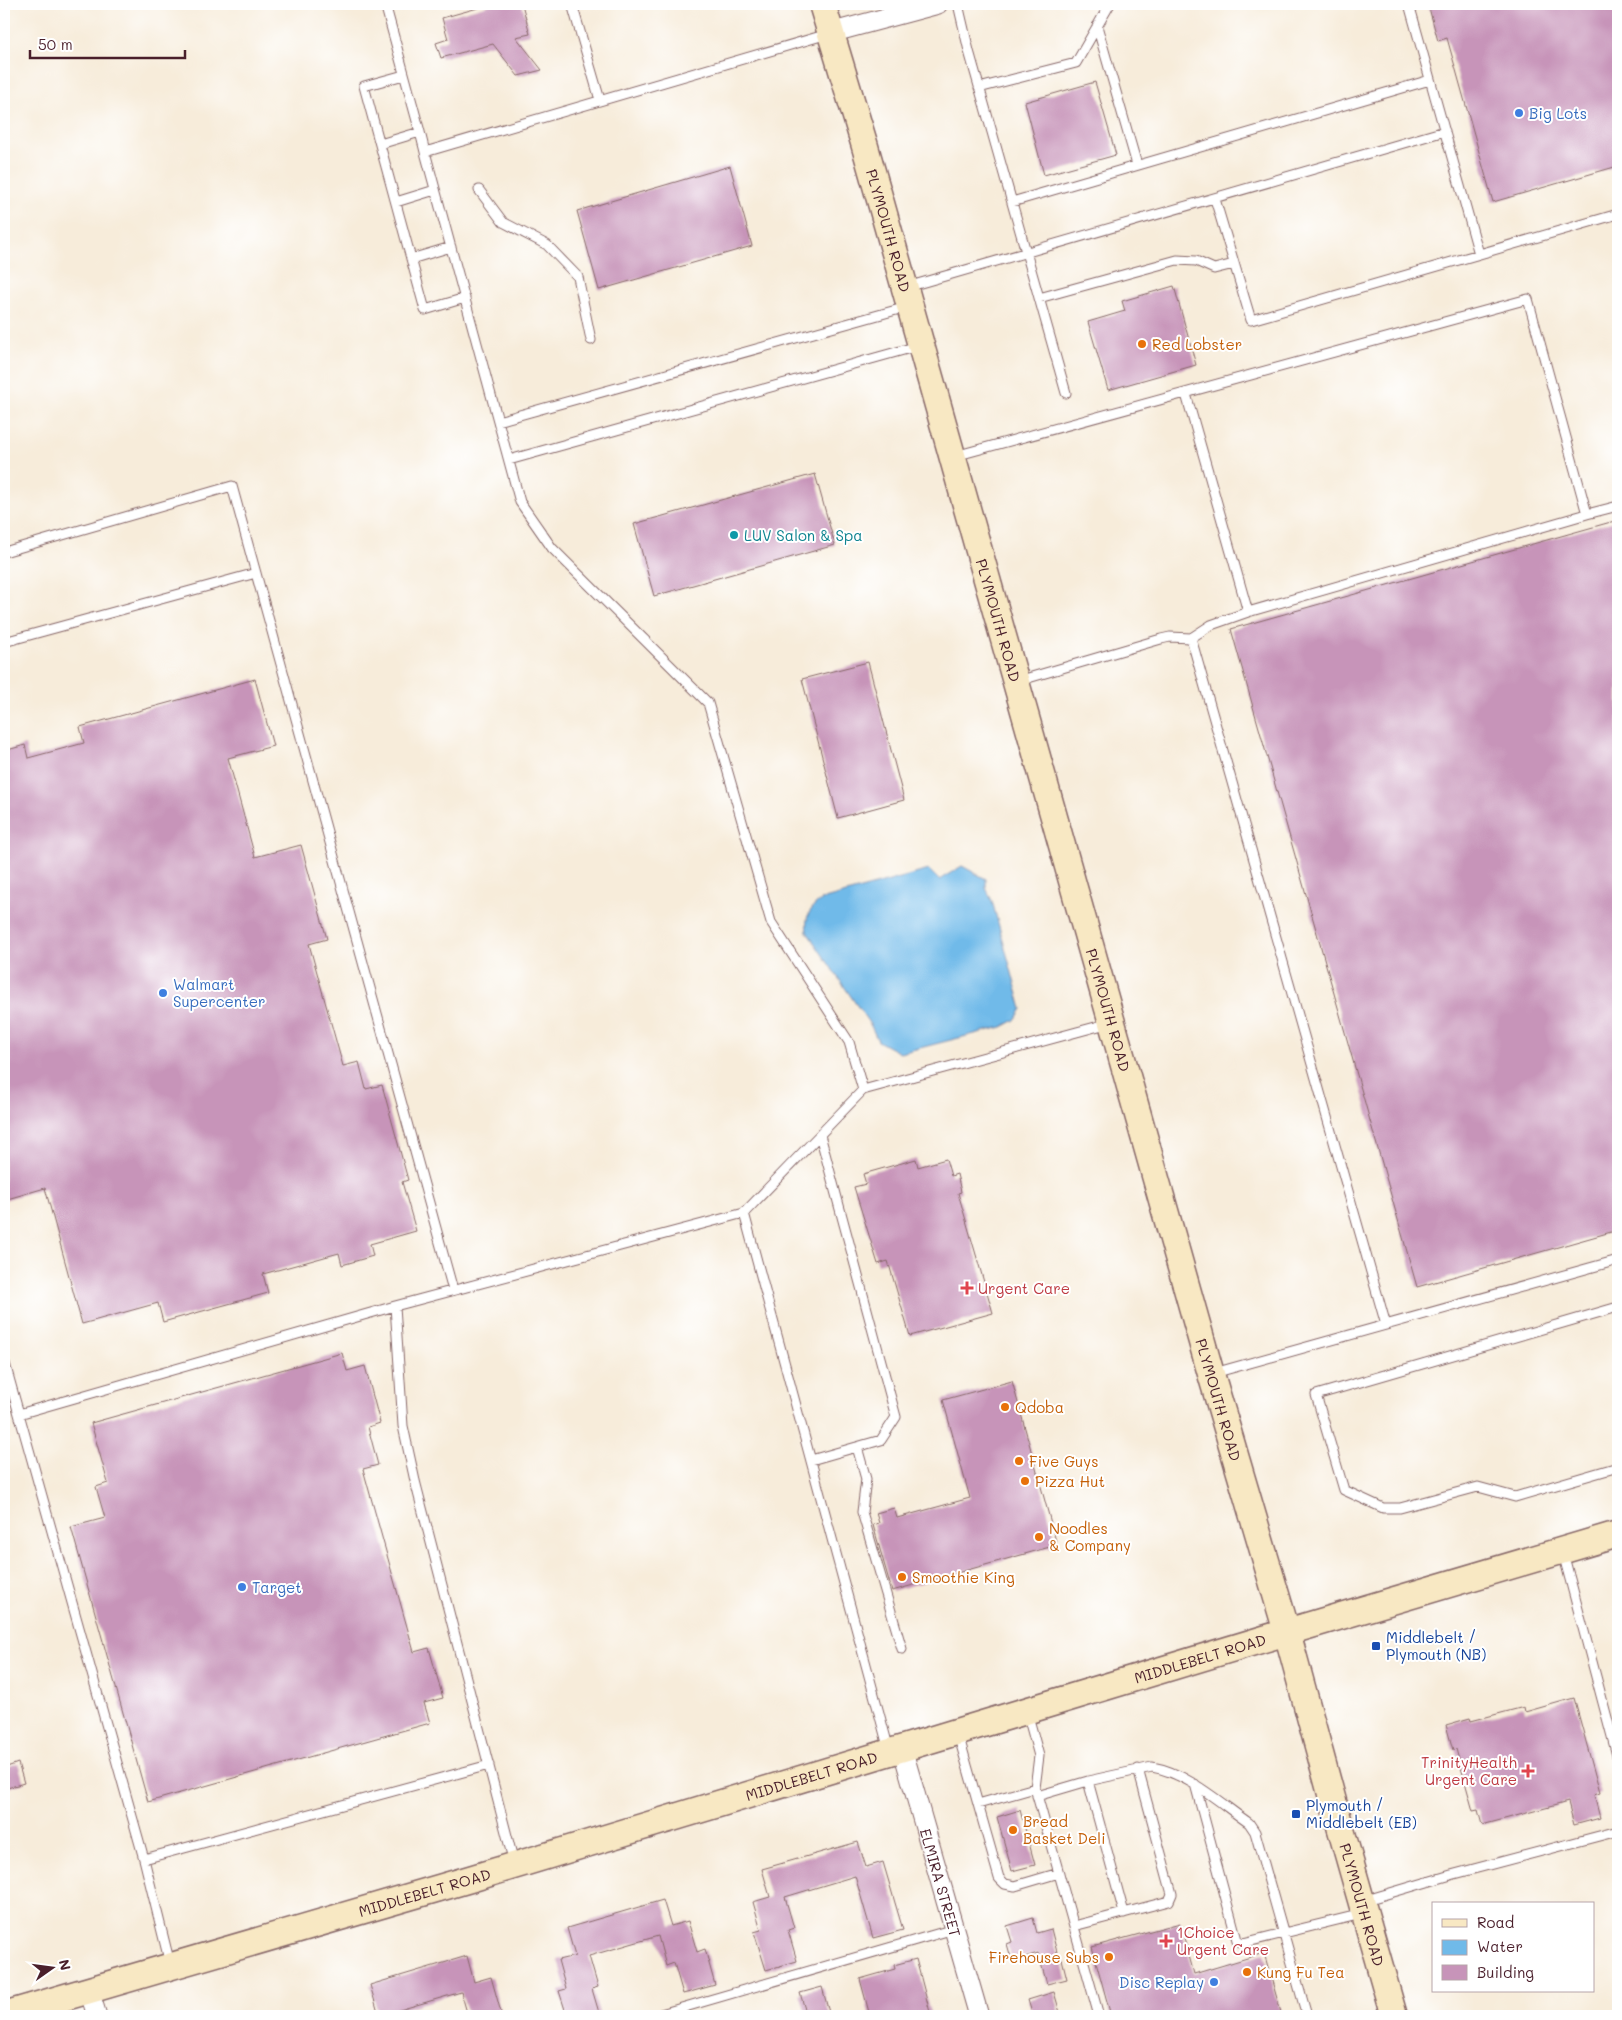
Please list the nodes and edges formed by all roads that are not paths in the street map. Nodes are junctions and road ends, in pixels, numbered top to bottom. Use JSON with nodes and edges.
{"nodes":[{"id":1,"x":385,"y":4,"type":"edge"},
{"id":2,"x":572,"y":4,"type":"edge"},
{"id":3,"x":822,"y":4,"type":"edge"},
{"id":4,"x":938,"y":4,"type":"edge"},
{"id":5,"x":958,"y":4,"type":"edge"},
{"id":6,"x":1110,"y":4,"type":"edge"},
{"id":7,"x":1409,"y":4,"type":"edge"},
{"id":8,"x":1097,"y":26,"type":"junction"},
{"id":9,"x":830,"y":33,"type":"junction"},
{"id":10,"x":404,"y":74,"type":"junction"},
{"id":11,"x":1430,"y":80,"type":"junction"},
{"id":12,"x":979,"y":88,"type":"junction"},
{"id":13,"x":600,"y":100,"type":"junction"},
{"id":14,"x":1444,"y":131,"type":"junction"},
{"id":15,"x":420,"y":132,"type":"junction"},
{"id":16,"x":380,"y":144,"type":"junction"},
{"id":17,"x":425,"y":152,"type":"junction"},
{"id":18,"x":1137,"y":165,"type":"junction"},
{"id":19,"x":435,"y":190,"type":"junction"},
{"id":20,"x":479,"y":190,"type":"dead end"},
{"id":21,"x":1215,"y":199,"type":"junction"},
{"id":22,"x":396,"y":202,"type":"junction"},
{"id":23,"x":1012,"y":202,"type":"junction"},
{"id":24,"x":1618,"y":214,"type":"edge"},
{"id":25,"x":451,"y":247,"type":"junction"},
{"id":26,"x":1027,"y":253,"type":"junction"},
{"id":27,"x":1479,"y":254,"type":"junction"},
{"id":28,"x":411,"y":259,"type":"junction"},
{"id":29,"x":1234,"y":264,"type":"junction"},
{"id":30,"x":907,"y":297,"type":"junction"},
{"id":31,"x":464,"y":298,"type":"junction"},
{"id":32,"x":1039,"y":298,"type":"junction"},
{"id":33,"x":591,"y":340,"type":"dead end"},
{"id":34,"x":921,"y":345,"type":"junction"},
{"id":35,"x":1066,"y":393,"type":"dead end"},
{"id":36,"x":1186,"y":394,"type":"junction"},
{"id":37,"x":498,"y":421,"type":"junction"},
{"id":38,"x":952,"y":457,"type":"junction"},
{"id":39,"x":509,"y":460,"type":"junction"},
{"id":40,"x":1618,"y":506,"type":"edge"},
{"id":41,"x":1587,"y":514,"type":"junction"},
{"id":42,"x":4,"y":552,"type":"edge"},
{"id":43,"x":256,"y":573,"type":"junction"},
{"id":44,"x":1248,"y":612,"type":"junction"},
{"id":45,"x":1191,"y":638,"type":"junction"},
{"id":46,"x":4,"y":642,"type":"edge"},
{"id":47,"x":1016,"y":682,"type":"junction"},
{"id":48,"x":1112,"y":1022,"type":"junction"},
{"id":49,"x":863,"y":1090,"type":"junction"},
{"id":50,"x":820,"y":1134,"type":"junction"},
{"id":51,"x":744,"y":1213,"type":"junction"},
{"id":52,"x":1618,"y":1260,"type":"edge"},
{"id":53,"x":453,"y":1290,"type":"junction"},
{"id":54,"x":395,"y":1306,"type":"junction"},
{"id":55,"x":1618,"y":1307,"type":"edge"},
{"id":56,"x":1386,"y":1324,"type":"junction"},
{"id":57,"x":4,"y":1360,"type":"edge"},
{"id":58,"x":1211,"y":1374,"type":"junction"},
{"id":59,"x":19,"y":1414,"type":"junction"},
{"id":60,"x":857,"y":1447,"type":"junction"},
{"id":61,"x":811,"y":1460,"type":"junction"},
{"id":62,"x":1618,"y":1467,"type":"edge"},
{"id":63,"x":1618,"y":1534,"type":"edge"},
{"id":64,"x":1562,"y":1550,"type":"junction"},
{"id":65,"x":1287,"y":1632,"type":"junction"},
{"id":66,"x":902,"y":1648,"type":"dead end"},
{"id":67,"x":1027,"y":1710,"type":"junction"},
{"id":68,"x":958,"y":1731,"type":"junction"},
{"id":69,"x":896,"y":1750,"type":"junction"},
{"id":70,"x":1618,"y":1759,"type":"edge"},
{"id":71,"x":489,"y":1766,"type":"junction"},
{"id":72,"x":1138,"y":1769,"type":"junction"},
{"id":73,"x":1088,"y":1781,"type":"junction"},
{"id":74,"x":1194,"y":1784,"type":"junction"},
{"id":75,"x":1036,"y":1792,"type":"junction"},
{"id":76,"x":978,"y":1804,"type":"junction"},
{"id":77,"x":1618,"y":1831,"type":"edge"},
{"id":78,"x":144,"y":1858,"type":"junction"},
{"id":79,"x":515,"y":1866,"type":"junction"},
{"id":80,"x":1059,"y":1873,"type":"junction"},
{"id":81,"x":1363,"y":1907,"type":"junction"},
{"id":82,"x":1124,"y":1914,"type":"junction"},
{"id":83,"x":1074,"y":1926,"type":"junction"},
{"id":84,"x":954,"y":1929,"type":"junction"},
{"id":85,"x":1282,"y":1933,"type":"junction"},
{"id":86,"x":171,"y":1966,"type":"junction"},
{"id":87,"x":89,"y":1990,"type":"junction"},
{"id":88,"x":4,"y":2015,"type":"edge"},
{"id":89,"x":97,"y":2016,"type":"edge"},
{"id":90,"x":654,"y":2016,"type":"edge"},
{"id":91,"x":979,"y":2016,"type":"edge"},
{"id":92,"x":1099,"y":2016,"type":"edge"},
{"id":93,"x":1307,"y":2016,"type":"edge"},
{"id":94,"x":1394,"y":2016,"type":"edge"}],
"edges":[{"from":1,"to":10,"type":"lane"},
{"from":2,"to":13,"type":"lane"},
{"from":3,"to":9,"type":"main road","name":"PLYMOUTH ROAD"},
{"from":4,"to":9,"type":"street"},
{"from":5,"to":12,"type":"lane"},
{"from":6,"to":8,"type":"lane"},
{"from":7,"to":11,"type":"lane"},
{"from":8,"to":12,"type":"lane"},
{"from":8,"to":18,"type":"lane"},
{"from":9,"to":13,"type":"lane"},
{"from":9,"to":30,"type":"main road","name":"PLYMOUTH ROAD"},
{"from":10,"to":15,"type":"lane"},
{"from":10,"to":16,"type":"lane"},
{"from":11,"to":14,"type":"lane"},
{"from":11,"to":18,"type":"lane"},
{"from":12,"to":23,"type":"lane"},
{"from":13,"to":17,"type":"lane"},
{"from":14,"to":21,"type":"lane"},
{"from":14,"to":27,"type":"lane"},
{"from":15,"to":16,"type":"lane"},
{"from":15,"to":17,"type":"lane"},
{"from":16,"to":22,"type":"lane"},
{"from":17,"to":19,"type":"lane"},
{"from":18,"to":23,"type":"lane"},
{"from":19,"to":22,"type":"lane"},
{"from":19,"to":25,"type":"lane"},
{"from":20,"to":33,"type":"lane"},
{"from":21,"to":26,"type":"lane"},
{"from":21,"to":29,"type":"lane"},
{"from":22,"to":28,"type":"lane"},
{"from":23,"to":26,"type":"lane"},
{"from":24,"to":27,"type":"lane"},
{"from":25,"to":28,"type":"lane"},
{"from":25,"to":31,"type":"lane"},
{"from":26,"to":30,"type":"lane"},
{"from":26,"to":32,"type":"lane"},
{"from":27,"to":29,"type":"lane"},
{"from":28,"to":31,"type":"lane"},
{"from":29,"to":32,"type":"lane"},
{"from":30,"to":34,"type":"main road","name":"PLYMOUTH ROAD"},
{"from":30,"to":37,"type":"lane"},
{"from":31,"to":37,"type":"lane"},
{"from":32,"to":35,"type":"lane"},
{"from":34,"to":38,"type":"main road","name":"PLYMOUTH ROAD"},
{"from":34,"to":39,"type":"lane"},
{"from":36,"to":38,"type":"lane"},
{"from":36,"to":41,"type":"lane"},
{"from":36,"to":44,"type":"lane"},
{"from":37,"to":39,"type":"lane"},
{"from":38,"to":47,"type":"main road","name":"PLYMOUTH ROAD"},
{"from":39,"to":49,"type":"lane"},
{"from":40,"to":41,"type":"lane"},
{"from":41,"to":44,"type":"lane"},
{"from":42,"to":43,"type":"lane"},
{"from":43,"to":46,"type":"lane"},
{"from":43,"to":53,"type":"lane"},
{"from":44,"to":45,"type":"lane"},
{"from":45,"to":47,"type":"lane"},
{"from":45,"to":56,"type":"lane"},
{"from":47,"to":48,"type":"main road","name":"PLYMOUTH ROAD"},
{"from":48,"to":49,"type":"lane"},
{"from":48,"to":58,"type":"main road","name":"PLYMOUTH ROAD"},
{"from":49,"to":50,"type":"lane"},
{"from":50,"to":51,"type":"lane"},
{"from":50,"to":60,"type":"lane"},
{"from":51,"to":53,"type":"lane"},
{"from":51,"to":61,"type":"lane"},
{"from":52,"to":56,"type":"lane"},
{"from":53,"to":54,"type":"lane"},
{"from":54,"to":59,"type":"lane"},
{"from":54,"to":71,"type":"lane"},
{"from":55,"to":62,"type":"lane"},
{"from":56,"to":58,"type":"lane"},
{"from":57,"to":59,"type":"lane"},
{"from":58,"to":65,"type":"main road","name":"PLYMOUTH ROAD"},
{"from":59,"to":78,"type":"lane"},
{"from":60,"to":61,"type":"lane"},
{"from":60,"to":66,"type":"lane"},
{"from":61,"to":69,"type":"lane"},
{"from":63,"to":64,"type":"main road","name":"MIDDLEBELT ROAD"},
{"from":64,"to":65,"type":"main road","name":"MIDDLEBELT ROAD"},
{"from":64,"to":70,"type":"lane"},
{"from":65,"to":67,"type":"main road","name":"MIDDLEBELT ROAD"},
{"from":65,"to":81,"type":"main road","name":"PLYMOUTH ROAD"},
{"from":67,"to":68,"type":"main road","name":"MIDDLEBELT ROAD"},
{"from":67,"to":75,"type":"lane"},
{"from":68,"to":69,"type":"main road","name":"MIDDLEBELT ROAD"},
{"from":68,"to":76,"type":"lane"},
{"from":69,"to":79,"type":"main road","name":"MIDDLEBELT ROAD"},
{"from":69,"to":84,"type":"street","name":"ELMIRA STREET"},
{"from":71,"to":78,"type":"lane"},
{"from":71,"to":79,"type":"lane"},
{"from":72,"to":73,"type":"lane"},
{"from":72,"to":74,"type":"lane"},
{"from":72,"to":82,"type":"lane"},
{"from":73,"to":75,"type":"lane"},
{"from":73,"to":82,"type":"lane"},
{"from":74,"to":85,"type":"lane"},
{"from":74,"to":85,"type":"lane"},
{"from":75,"to":76,"type":"lane"},
{"from":75,"to":80,"type":"lane"},
{"from":76,"to":80,"type":"lane"},
{"from":77,"to":81,"type":"lane"},
{"from":78,"to":86,"type":"lane"},
{"from":79,"to":86,"type":"main road","name":"MIDDLEBELT ROAD"},
{"from":80,"to":83,"type":"lane"},
{"from":81,"to":85,"type":"lane"},
{"from":81,"to":94,"type":"main road","name":"PLYMOUTH ROAD"},
{"from":82,"to":83,"type":"lane"},
{"from":83,"to":92,"type":"lane"},
{"from":84,"to":90,"type":"lane"},
{"from":84,"to":91,"type":"street","name":"ELMIRA STREET"},
{"from":85,"to":93,"type":"lane"},
{"from":86,"to":87,"type":"main road","name":"MIDDLEBELT ROAD"},
{"from":87,"to":88,"type":"main road","name":"MIDDLEBELT ROAD"},
{"from":87,"to":89,"type":"street"}]}
